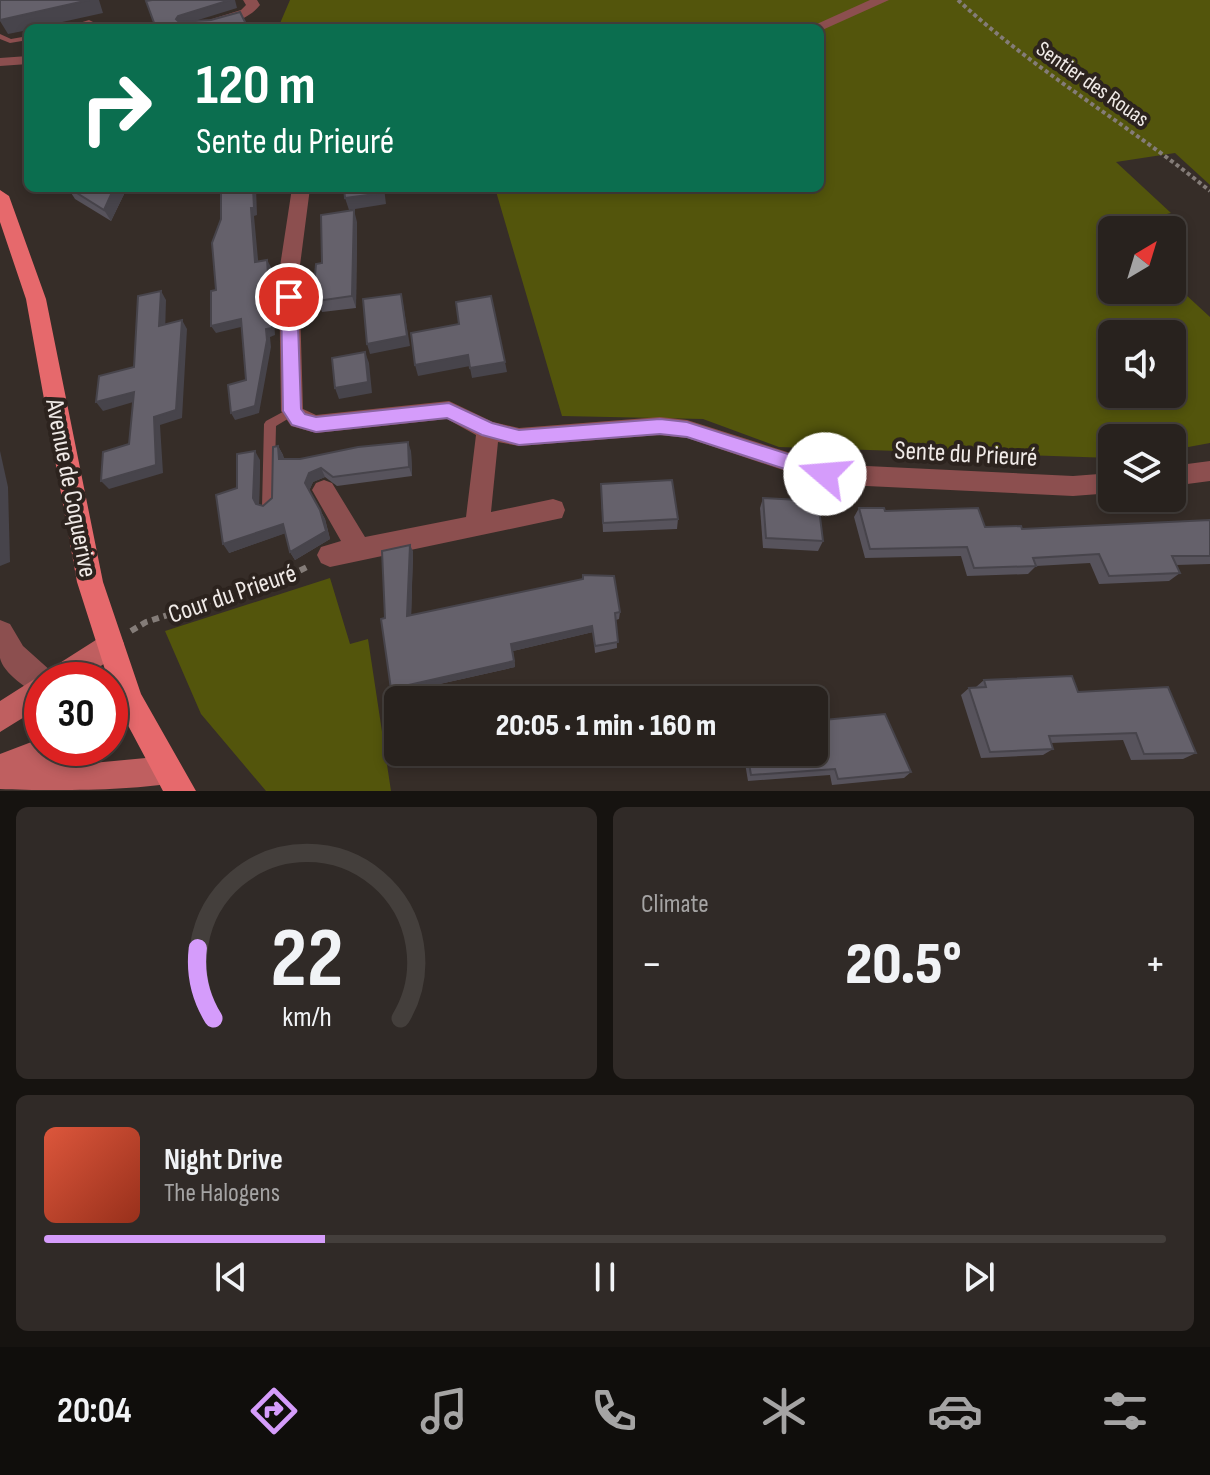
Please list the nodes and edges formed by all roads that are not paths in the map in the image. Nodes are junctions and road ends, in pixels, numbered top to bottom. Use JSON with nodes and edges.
{"nodes":[{"id":1,"x":250,"y":0,"type":"edge"},
{"id":2,"x":882,"y":0,"type":"edge"},
{"id":3,"x":89,"y":22,"type":"dead end"},
{"id":4,"x":82,"y":24,"type":"edge"},
{"id":5,"x":205,"y":24,"type":"edge"},
{"id":6,"x":824,"y":24,"type":"edge"},
{"id":7,"x":0,"y":36,"type":"edge"},
{"id":8,"x":24,"y":39,"type":"edge"},
{"id":9,"x":24,"y":60,"type":"edge"},
{"id":10,"x":0,"y":62,"type":"edge"},
{"id":11,"x":300,"y":192,"type":"edge"},
{"id":12,"x":0,"y":196,"type":"edge"},
{"id":13,"x":292,"y":411,"type":"junction"},
{"id":14,"x":488,"y":430,"type":"junction"},
{"id":15,"x":1210,"y":471,"type":"edge"},
{"id":16,"x":1186,"y":474,"type":"edge"},
{"id":17,"x":1098,"y":484,"type":"edge"},
{"id":18,"x":324,"y":490,"type":"dead end"},
{"id":19,"x":268,"y":507,"type":"edge"},
{"id":20,"x":553,"y":510,"type":"dead end"},
{"id":21,"x":477,"y":524,"type":"junction"},
{"id":22,"x":358,"y":548,"type":"junction"},
{"id":23,"x":330,"y":555,"type":"road end"},
{"id":24,"x":0,"y":633,"type":"edge"},
{"id":25,"x":110,"y":644,"type":"junction"},
{"id":26,"x":82,"y":662,"type":"edge"},
{"id":27,"x":113,"y":662,"type":"edge"},
{"id":28,"x":24,"y":666,"type":"edge"},
{"id":29,"x":24,"y":701,"type":"edge"},
{"id":30,"x":0,"y":718,"type":"edge"},
{"id":31,"x":128,"y":718,"type":"edge"},
{"id":32,"x":24,"y":761,"type":"edge"},
{"id":33,"x":0,"y":772,"type":"edge"},
{"id":34,"x":174,"y":781,"type":"edge"}],
"edges":[{"from":1,"to":5,"type":"street"},
{"from":2,"to":6,"type":"street"},
{"from":3,"to":4,"type":"lane"},
{"from":7,"to":8,"type":"lane"},
{"from":9,"to":10,"type":"street"},
{"from":11,"to":13,"type":"street"},
{"from":12,"to":25,"type":"main road","name":"Avenue de Coquerive"},
{"from":13,"to":14,"type":"street","name":"Sente du Prieuré"},
{"from":13,"to":19,"type":"lane"},
{"from":14,"to":17,"type":"street","name":"Sente du Prieuré"},
{"from":14,"to":21,"type":"street"},
{"from":15,"to":16,"type":"street"},
{"from":18,"to":22,"type":"street"},
{"from":20,"to":21,"type":"street","name":"Cour du Prieuré"},
{"from":21,"to":22,"type":"street","name":"Cour du Prieuré"},
{"from":22,"to":23,"type":"street","name":"Cour du Prieuré"},
{"from":24,"to":28,"type":"street"},
{"from":25,"to":26,"type":"main road"},
{"from":25,"to":27,"type":"main road","name":"Avenue de Coquerive"},
{"from":29,"to":30,"type":"main road"},
{"from":31,"to":34,"type":"main road","name":"Avenue de Coquerive"},
{"from":32,"to":33,"type":"main road"},
{"from":33,"to":34,"type":"main road"}]}
